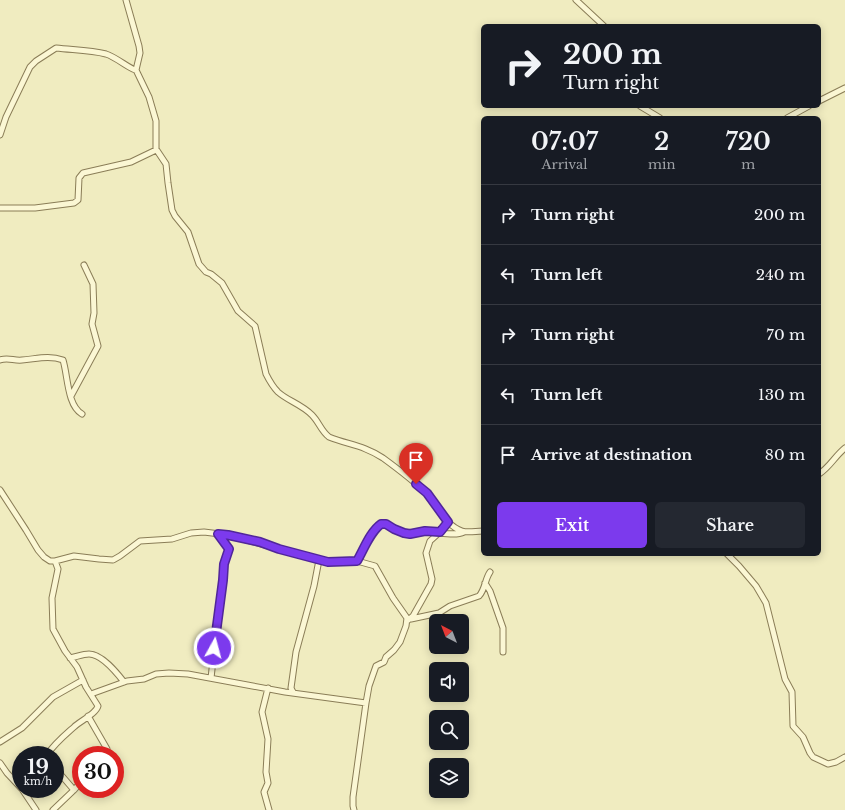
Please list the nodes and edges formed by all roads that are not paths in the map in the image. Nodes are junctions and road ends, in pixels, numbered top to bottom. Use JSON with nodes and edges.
{"nodes":[{"id":1,"x":126,"y":0,"type":"edge"},
{"id":2,"x":576,"y":0,"type":"edge"},
{"id":3,"x":602,"y":24,"type":"edge"},
{"id":4,"x":136,"y":70,"type":"junction"},
{"id":5,"x":845,"y":88,"type":"edge"},
{"id":6,"x":821,"y":100,"type":"edge"},
{"id":7,"x":643,"y":108,"type":"edge"},
{"id":8,"x":806,"y":108,"type":"edge"},
{"id":9,"x":657,"y":116,"type":"edge"},
{"id":10,"x":791,"y":116,"type":"edge"},
{"id":11,"x":0,"y":135,"type":"edge"},
{"id":12,"x":156,"y":150,"type":"junction"},
{"id":13,"x":0,"y":208,"type":"edge"},
{"id":14,"x":84,"y":264,"type":"dead end"},
{"id":15,"x":0,"y":360,"type":"edge"},
{"id":16,"x":71,"y":396,"type":"junction"},
{"id":17,"x":82,"y":414,"type":"dead end"},
{"id":18,"x":845,"y":448,"type":"edge"},
{"id":19,"x":821,"y":472,"type":"edge"},
{"id":20,"x":0,"y":490,"type":"edge"},
{"id":21,"x":448,"y":522,"type":"junction"},
{"id":22,"x":481,"y":531,"type":"edge"},
{"id":23,"x":440,"y":532,"type":"junction"},
{"id":24,"x":464,"y":532,"type":"junction"},
{"id":25,"x":218,"y":534,"type":"junction"},
{"id":26,"x":729,"y":556,"type":"edge"},
{"id":27,"x":319,"y":560,"type":"junction"},
{"id":28,"x":55,"y":561,"type":"junction"},
{"id":29,"x":357,"y":561,"type":"junction"},
{"id":30,"x":490,"y":572,"type":"dead end"},
{"id":31,"x":484,"y":583,"type":"junction"},
{"id":32,"x":409,"y":620,"type":"junction"},
{"id":33,"x":503,"y":652,"type":"dead end"},
{"id":34,"x":70,"y":658,"type":"junction"},
{"id":35,"x":211,"y":678,"type":"junction"},
{"id":36,"x":83,"y":680,"type":"junction"},
{"id":37,"x":124,"y":682,"type":"junction"},
{"id":38,"x":268,"y":688,"type":"junction"},
{"id":39,"x":291,"y":691,"type":"junction"},
{"id":40,"x":91,"y":694,"type":"junction"},
{"id":41,"x":366,"y":703,"type":"junction"},
{"id":42,"x":88,"y":716,"type":"junction"},
{"id":43,"x":0,"y":742,"type":"edge"},
{"id":44,"x":55,"y":746,"type":"edge"},
{"id":45,"x":105,"y":746,"type":"edge"},
{"id":46,"x":845,"y":757,"type":"edge"},
{"id":47,"x":0,"y":762,"type":"edge"},
{"id":48,"x":64,"y":778,"type":"edge"},
{"id":49,"x":12,"y":779,"type":"edge"},
{"id":50,"x":72,"y":788,"type":"edge"},
{"id":51,"x":72,"y":792,"type":"edge"},
{"id":52,"x":27,"y":798,"type":"edge"},
{"id":53,"x":352,"y":809,"type":"edge"},
{"id":54,"x":36,"y":810,"type":"edge"},
{"id":55,"x":53,"y":810,"type":"edge"},
{"id":56,"x":269,"y":810,"type":"edge"}],
"edges":[{"from":1,"to":4,"type":"street"},
{"from":2,"to":3,"type":"street"},
{"from":4,"to":11,"type":"street"},
{"from":4,"to":12,"type":"street"},
{"from":5,"to":6,"type":"street"},
{"from":7,"to":9,"type":"street"},
{"from":8,"to":10,"type":"street"},
{"from":12,"to":13,"type":"street"},
{"from":12,"to":21,"type":"street"},
{"from":14,"to":16,"type":"street"},
{"from":15,"to":16,"type":"street"},
{"from":16,"to":17,"type":"street"},
{"from":18,"to":19,"type":"street"},
{"from":20,"to":28,"type":"street"},
{"from":21,"to":23,"type":"street"},
{"from":21,"to":24,"type":"street"},
{"from":22,"to":24,"type":"street"},
{"from":23,"to":24,"type":"street"},
{"from":23,"to":29,"type":"street"},
{"from":23,"to":32,"type":"street"},
{"from":25,"to":27,"type":"street"},
{"from":25,"to":28,"type":"street"},
{"from":25,"to":35,"type":"street"},
{"from":26,"to":46,"type":"street"},
{"from":27,"to":29,"type":"street"},
{"from":27,"to":39,"type":"street"},
{"from":28,"to":34,"type":"street"},
{"from":29,"to":32,"type":"street"},
{"from":30,"to":31,"type":"street"},
{"from":31,"to":32,"type":"street"},
{"from":31,"to":33,"type":"street"},
{"from":32,"to":41,"type":"street"},
{"from":34,"to":36,"type":"street"},
{"from":34,"to":37,"type":"street"},
{"from":35,"to":37,"type":"street"},
{"from":35,"to":38,"type":"street"},
{"from":36,"to":40,"type":"street"},
{"from":36,"to":43,"type":"street"},
{"from":37,"to":40,"type":"street"},
{"from":38,"to":39,"type":"street"},
{"from":38,"to":56,"type":"street"},
{"from":39,"to":41,"type":"street"},
{"from":40,"to":42,"type":"street"},
{"from":41,"to":53,"type":"street"},
{"from":42,"to":44,"type":"street"},
{"from":42,"to":45,"type":"street"},
{"from":47,"to":49,"type":"street"},
{"from":48,"to":50,"type":"street"},
{"from":51,"to":55,"type":"street"},
{"from":52,"to":54,"type":"street"}]}
